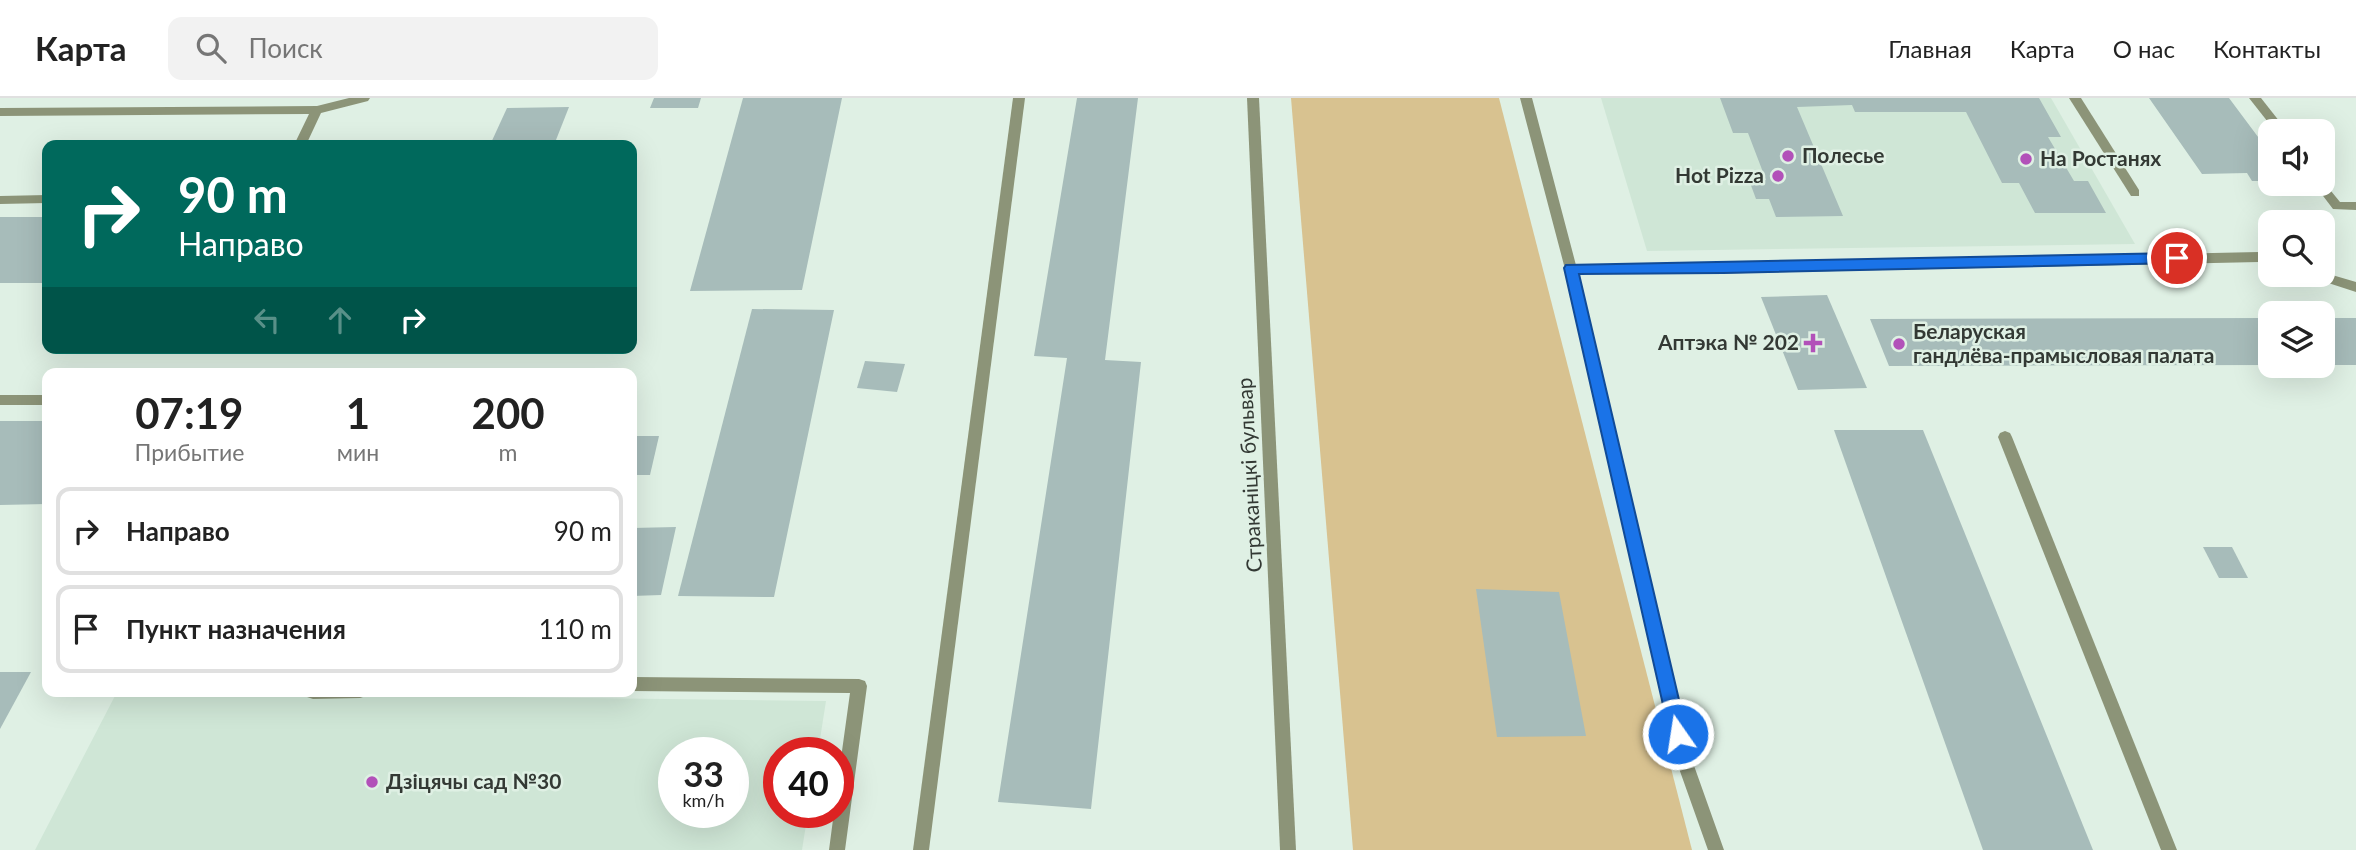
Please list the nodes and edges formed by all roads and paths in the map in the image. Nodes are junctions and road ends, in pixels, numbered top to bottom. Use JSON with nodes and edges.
{"nodes":[{"id":1,"x":364,"y":98,"type":"edge"},
{"id":2,"x":1018,"y":98,"type":"edge"},
{"id":3,"x":1253,"y":98,"type":"edge"},
{"id":4,"x":1527,"y":98,"type":"edge"},
{"id":5,"x":2075,"y":98,"type":"edge"},
{"id":6,"x":2255,"y":98,"type":"edge"},
{"id":7,"x":317,"y":110,"type":"junction"},
{"id":8,"x":0,"y":112,"type":"edge"},
{"id":9,"x":2272,"y":119,"type":"edge"},
{"id":10,"x":302,"y":140,"type":"edge"},
{"id":11,"x":2136,"y":193,"type":"dead end"},
{"id":12,"x":2329,"y":196,"type":"edge"},
{"id":13,"x":42,"y":199,"type":"edge"},
{"id":14,"x":0,"y":200,"type":"edge"},
{"id":15,"x":2356,"y":206,"type":"edge"},
{"id":16,"x":2258,"y":257,"type":"edge"},
{"id":17,"x":1571,"y":268,"type":"junction"},
{"id":18,"x":2335,"y":281,"type":"edge"},
{"id":19,"x":2356,"y":287,"type":"edge"},
{"id":20,"x":0,"y":400,"type":"edge"},
{"id":21,"x":42,"y":400,"type":"edge"},
{"id":22,"x":2005,"y":437,"type":"dead end"},
{"id":23,"x":637,"y":684,"type":"edge"},
{"id":24,"x":837,"y":850,"type":"edge"},
{"id":25,"x":921,"y":850,"type":"edge"},
{"id":26,"x":1288,"y":850,"type":"edge"},
{"id":27,"x":1716,"y":850,"type":"edge"},
{"id":28,"x":2169,"y":850,"type":"edge"}],
"edges":[{"from":1,"to":7,"type":"street"},
{"from":2,"to":25,"type":"street"},
{"from":3,"to":26,"type":"street","name":"Страканіцкі бульвар"},
{"from":4,"to":17,"type":"street"},
{"from":5,"to":11,"type":"street"},
{"from":6,"to":9,"type":"street"},
{"from":7,"to":8,"type":"street"},
{"from":7,"to":10,"type":"street"},
{"from":12,"to":15,"type":"street"},
{"from":13,"to":14,"type":"street"},
{"from":16,"to":17,"type":"street"},
{"from":17,"to":27,"type":"street"},
{"from":18,"to":19,"type":"street"},
{"from":20,"to":21,"type":"street"},
{"from":22,"to":28,"type":"street"},
{"from":23,"to":24,"type":"street"}]}
